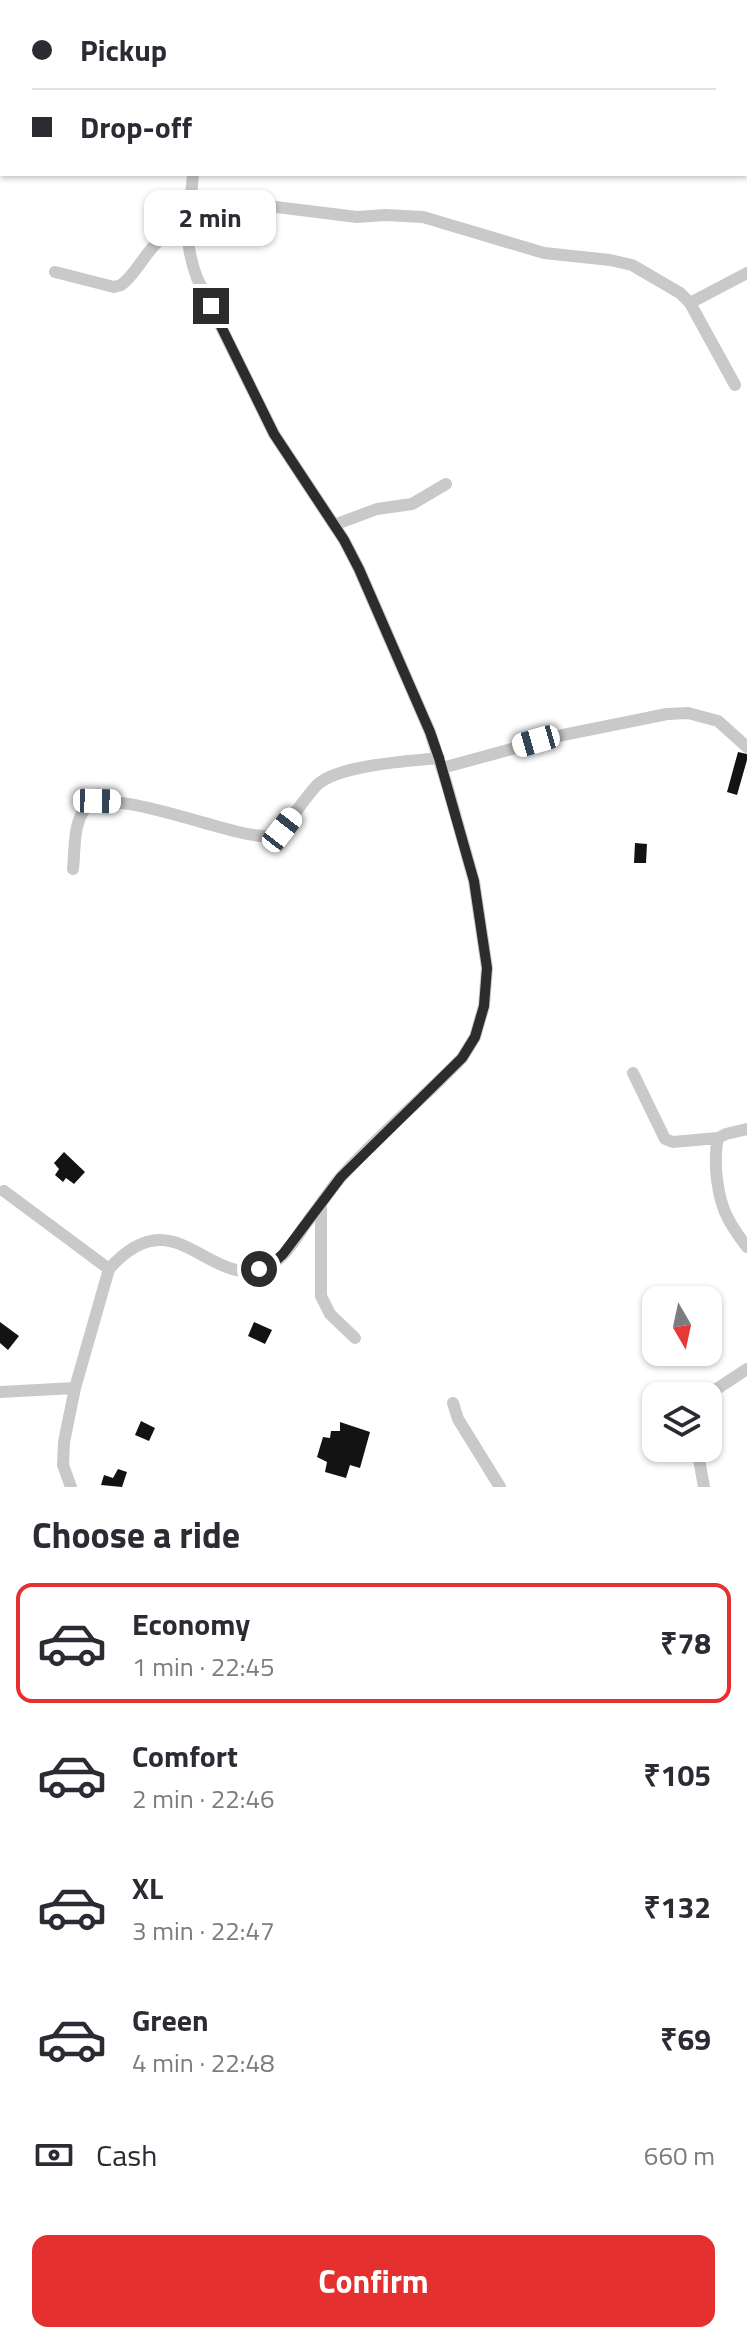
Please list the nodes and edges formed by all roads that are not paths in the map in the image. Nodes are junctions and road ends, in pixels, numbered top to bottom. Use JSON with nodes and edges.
{"nodes":[{"id":1,"x":193,"y":176,"type":"edge"},
{"id":2,"x":191,"y":200,"type":"junction"},
{"id":3,"x":186,"y":232,"type":"junction"},
{"id":4,"x":55,"y":272,"type":"dead end"},
{"id":5,"x":747,"y":273,"type":"edge"},
{"id":6,"x":690,"y":303,"type":"junction"},
{"id":7,"x":735,"y":385,"type":"dead end"},
{"id":8,"x":446,"y":484,"type":"dead end"},
{"id":9,"x":334,"y":525,"type":"junction"},
{"id":10,"x":747,"y":747,"type":"edge"},
{"id":11,"x":440,"y":763,"type":"junction"},
{"id":12,"x":73,"y":869,"type":"dead end"},
{"id":13,"x":633,"y":1073,"type":"dead end"},
{"id":14,"x":747,"y":1129,"type":"edge"},
{"id":15,"x":718,"y":1138,"type":"junction"},
{"id":16,"x":4,"y":1191,"type":"dead end"},
{"id":17,"x":321,"y":1203,"type":"junction"},
{"id":18,"x":747,"y":1247,"type":"edge"},
{"id":19,"x":109,"y":1269,"type":"junction"},
{"id":20,"x":355,"y":1338,"type":"dead end"},
{"id":21,"x":747,"y":1369,"type":"edge"},
{"id":22,"x":722,"y":1385,"type":"edge"},
{"id":23,"x":75,"y":1388,"type":"junction"},
{"id":24,"x":0,"y":1392,"type":"edge"},
{"id":25,"x":453,"y":1403,"type":"dead end"},
{"id":26,"x":700,"y":1462,"type":"edge"},
{"id":27,"x":71,"y":1487,"type":"edge"},
{"id":28,"x":500,"y":1487,"type":"edge"},
{"id":29,"x":704,"y":1487,"type":"edge"}],
"edges":[{"from":1,"to":2,"type":"street"},
{"from":2,"to":3,"type":"street"},
{"from":2,"to":6,"type":"street"},
{"from":3,"to":4,"type":"street"},
{"from":3,"to":9,"type":"street"},
{"from":5,"to":6,"type":"street"},
{"from":6,"to":7,"type":"street"},
{"from":8,"to":9,"type":"street"},
{"from":9,"to":11,"type":"street"},
{"from":10,"to":11,"type":"street"},
{"from":11,"to":12,"type":"street"},
{"from":11,"to":17,"type":"street"},
{"from":13,"to":15,"type":"street"},
{"from":14,"to":15,"type":"street"},
{"from":15,"to":18,"type":"street"},
{"from":16,"to":19,"type":"street"},
{"from":17,"to":19,"type":"street"},
{"from":17,"to":20,"type":"street"},
{"from":19,"to":23,"type":"street"},
{"from":21,"to":22,"type":"street"},
{"from":23,"to":24,"type":"street"},
{"from":23,"to":27,"type":"street"},
{"from":25,"to":28,"type":"street"},
{"from":26,"to":29,"type":"street"}]}
